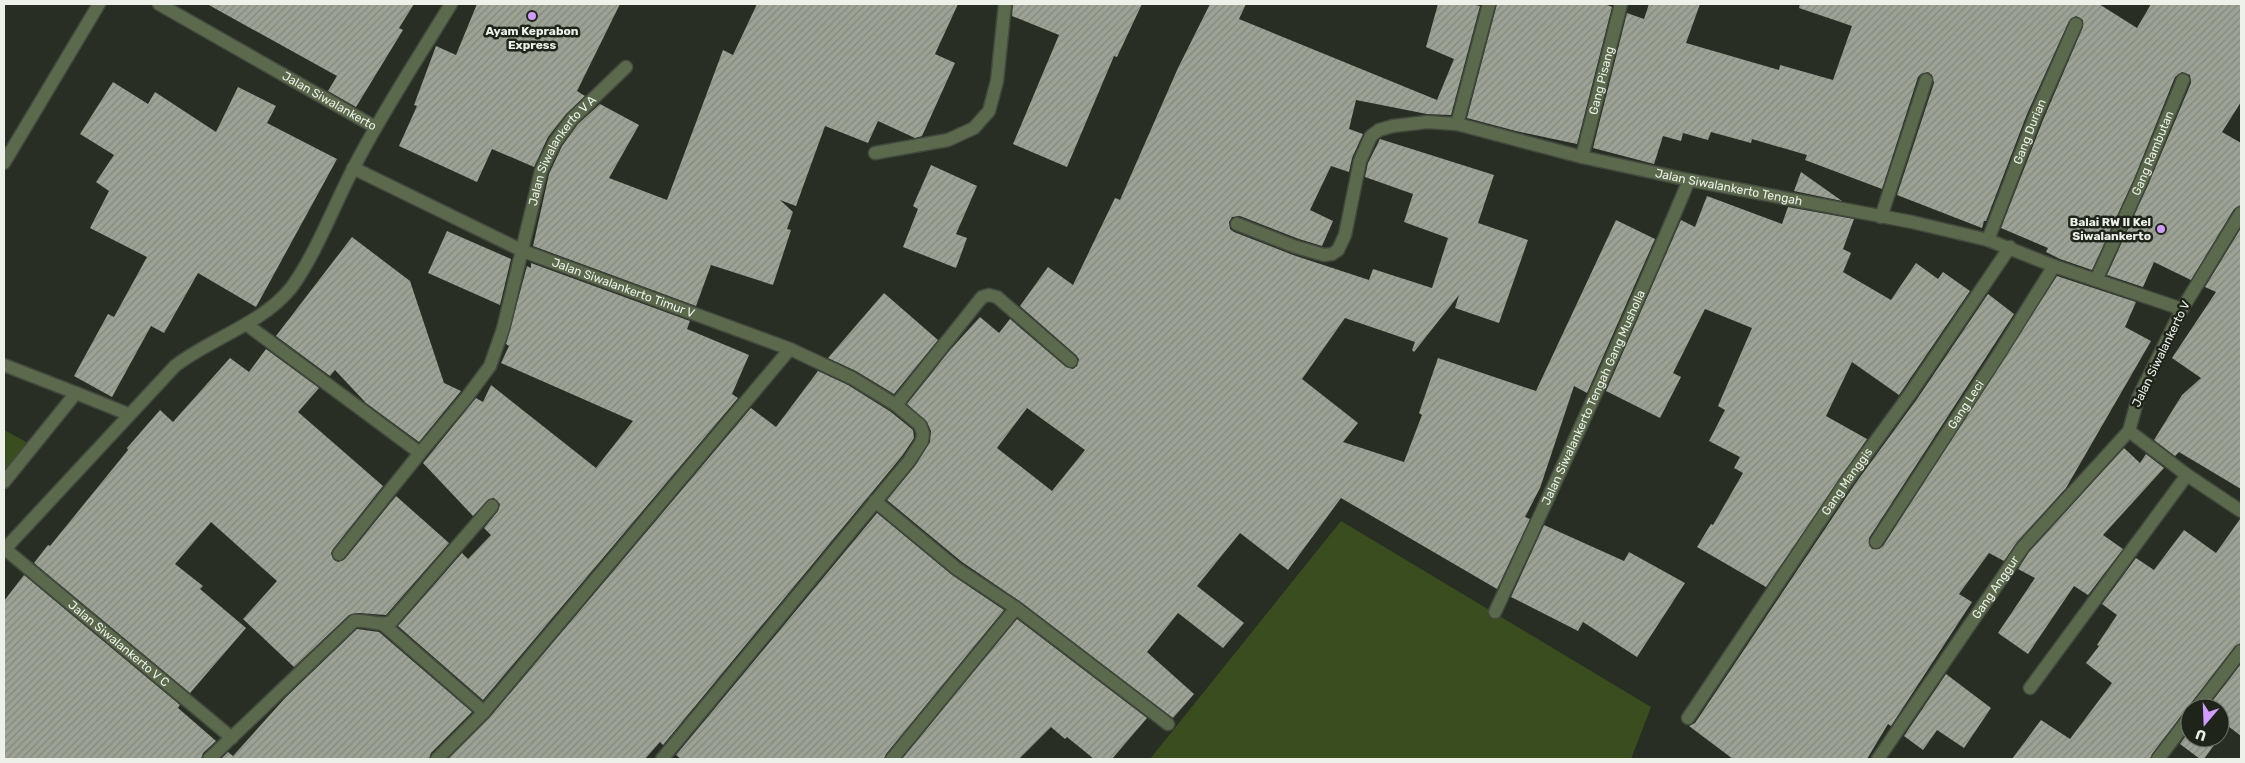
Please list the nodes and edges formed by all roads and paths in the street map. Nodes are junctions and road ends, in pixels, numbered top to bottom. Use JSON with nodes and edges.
{"nodes":[{"id":1,"x":100,"y":4,"type":"edge"},
{"id":2,"x":159,"y":4,"type":"edge"},
{"id":3,"x":451,"y":4,"type":"edge"},
{"id":4,"x":1005,"y":4,"type":"edge"},
{"id":5,"x":1489,"y":4,"type":"edge"},
{"id":6,"x":1621,"y":4,"type":"edge"},
{"id":7,"x":2076,"y":24,"type":"dead end"},
{"id":8,"x":626,"y":67,"type":"dead end"},
{"id":9,"x":1926,"y":80,"type":"dead end"},
{"id":10,"x":2183,"y":80,"type":"dead end"},
{"id":11,"x":1457,"y":124,"type":"junction"},
{"id":12,"x":375,"y":127,"type":"junction"},
{"id":13,"x":875,"y":153,"type":"dead end"},
{"id":14,"x":1582,"y":156,"type":"junction"},
{"id":15,"x":4,"y":162,"type":"edge"},
{"id":16,"x":353,"y":168,"type":"junction"},
{"id":17,"x":1689,"y":180,"type":"junction"},
{"id":18,"x":2241,"y":213,"type":"edge"},
{"id":19,"x":1881,"y":217,"type":"junction"},
{"id":20,"x":1237,"y":224,"type":"dead end"},
{"id":21,"x":1988,"y":240,"type":"junction"},
{"id":22,"x":2010,"y":247,"type":"junction"},
{"id":23,"x":523,"y":251,"type":"junction"},
{"id":24,"x":2054,"y":266,"type":"junction"},
{"id":25,"x":2096,"y":280,"type":"junction"},
{"id":26,"x":2182,"y":309,"type":"junction"},
{"id":27,"x":246,"y":324,"type":"junction"},
{"id":28,"x":790,"y":349,"type":"junction"},
{"id":29,"x":1071,"y":361,"type":"dead end"},
{"id":30,"x":4,"y":364,"type":"edge"},
{"id":31,"x":76,"y":393,"type":"junction"},
{"id":32,"x":896,"y":405,"type":"junction"},
{"id":33,"x":128,"y":414,"type":"junction"},
{"id":34,"x":2130,"y":431,"type":"junction"},
{"id":35,"x":420,"y":454,"type":"junction"},
{"id":36,"x":2187,"y":475,"type":"junction"},
{"id":37,"x":4,"y":482,"type":"edge"},
{"id":38,"x":875,"y":501,"type":"junction"},
{"id":39,"x":492,"y":506,"type":"dead end"},
{"id":40,"x":2241,"y":511,"type":"edge"},
{"id":41,"x":1876,"y":542,"type":"dead end"},
{"id":42,"x":4,"y":550,"type":"edge"},
{"id":43,"x":339,"y":554,"type":"dead end"},
{"id":44,"x":1016,"y":608,"type":"junction"},
{"id":45,"x":1495,"y":612,"type":"dead end"},
{"id":46,"x":384,"y":625,"type":"junction"},
{"id":47,"x":2241,"y":651,"type":"edge"},
{"id":48,"x":2030,"y":688,"type":"dead end"},
{"id":49,"x":2205,"y":698,"type":"edge"},
{"id":50,"x":484,"y":712,"type":"junction"},
{"id":51,"x":1688,"y":718,"type":"dead end"},
{"id":52,"x":1168,"y":724,"type":"dead end"},
{"id":53,"x":2180,"y":730,"type":"edge"},
{"id":54,"x":232,"y":738,"type":"junction"},
{"id":55,"x":209,"y":759,"type":"edge"},
{"id":56,"x":437,"y":759,"type":"edge"},
{"id":57,"x":662,"y":759,"type":"edge"},
{"id":58,"x":892,"y":759,"type":"edge"},
{"id":59,"x":1878,"y":759,"type":"edge"},
{"id":60,"x":2158,"y":759,"type":"edge"}],
"edges":[{"from":1,"to":15,"type":"street"},
{"from":2,"to":12,"type":"street","name":"Jalan Siwalankerto"},
{"from":3,"to":12,"type":"street","name":"Jalan Siwalankerto"},
{"from":4,"to":13,"type":"street"},
{"from":5,"to":11,"type":"street"},
{"from":6,"to":14,"type":"street","name":"Gang Pisang"},
{"from":7,"to":21,"type":"street","name":"Gang Durian"},
{"from":8,"to":23,"type":"street","name":"Jalan Siwalankerto V A"},
{"from":9,"to":19,"type":"street"},
{"from":10,"to":25,"type":"street","name":"Gang Rambutan"},
{"from":11,"to":14,"type":"street","name":"Jalan Siwalankerto Tengah"},
{"from":11,"to":20,"type":"street","name":"Jalan Siwalankerto Tengah"},
{"from":12,"to":16,"type":"street"},
{"from":14,"to":17,"type":"street","name":"Jalan Siwalankerto Tengah"},
{"from":16,"to":23,"type":"street","name":"Jalan Siwalankerto Timur V"},
{"from":16,"to":27,"type":"street"},
{"from":17,"to":19,"type":"street","name":"Jalan Siwalankerto Tengah"},
{"from":17,"to":45,"type":"street","name":"Jalan Siwalankerto Tengah Gang Musholla"},
{"from":18,"to":26,"type":"street","name":"Jalan Siwalankerto V"},
{"from":19,"to":21,"type":"street","name":"Jalan Siwalankerto Tengah"},
{"from":21,"to":22,"type":"street","name":"Jalan Siwalankerto Tengah"},
{"from":22,"to":24,"type":"street","name":"Jalan Siwalankerto Tengah"},
{"from":22,"to":51,"type":"street","name":"Gang Manggis"},
{"from":23,"to":28,"type":"street","name":"Jalan Siwalankerto Timur V"},
{"from":23,"to":35,"type":"street","name":"Jalan Siwalankerto V A"},
{"from":24,"to":25,"type":"street","name":"Jalan Siwalankerto Tengah"},
{"from":24,"to":41,"type":"street","name":"Gang Leci"},
{"from":25,"to":26,"type":"street","name":"Jalan Siwalankerto Tengah"},
{"from":26,"to":34,"type":"street","name":"Jalan Siwalankerto V"},
{"from":27,"to":33,"type":"street"},
{"from":27,"to":35,"type":"street"},
{"from":28,"to":32,"type":"street","name":"Jalan Siwalankerto Timur V"},
{"from":28,"to":50,"type":"street"},
{"from":29,"to":32,"type":"street"},
{"from":30,"to":31,"type":"street"},
{"from":31,"to":33,"type":"street"},
{"from":31,"to":37,"type":"street"},
{"from":32,"to":38,"type":"street","name":"Jalan Siwalankerto Timur V"},
{"from":33,"to":42,"type":"street"},
{"from":34,"to":36,"type":"street"},
{"from":34,"to":59,"type":"street","name":"Gang Anggur"},
{"from":35,"to":43,"type":"street","name":"Jalan Siwalankerto V A"},
{"from":36,"to":40,"type":"street"},
{"from":36,"to":48,"type":"street"},
{"from":38,"to":44,"type":"street"},
{"from":38,"to":57,"type":"street","name":"Jalan Siwalankerto Timur V"},
{"from":39,"to":46,"type":"street"},
{"from":42,"to":54,"type":"street","name":"Jalan Siwalankerto V C"},
{"from":44,"to":52,"type":"street"},
{"from":44,"to":58,"type":"street"},
{"from":46,"to":50,"type":"street"},
{"from":46,"to":54,"type":"street"},
{"from":47,"to":49,"type":"street"},
{"from":50,"to":56,"type":"street"},
{"from":53,"to":60,"type":"street"},
{"from":54,"to":55,"type":"street"}]}
